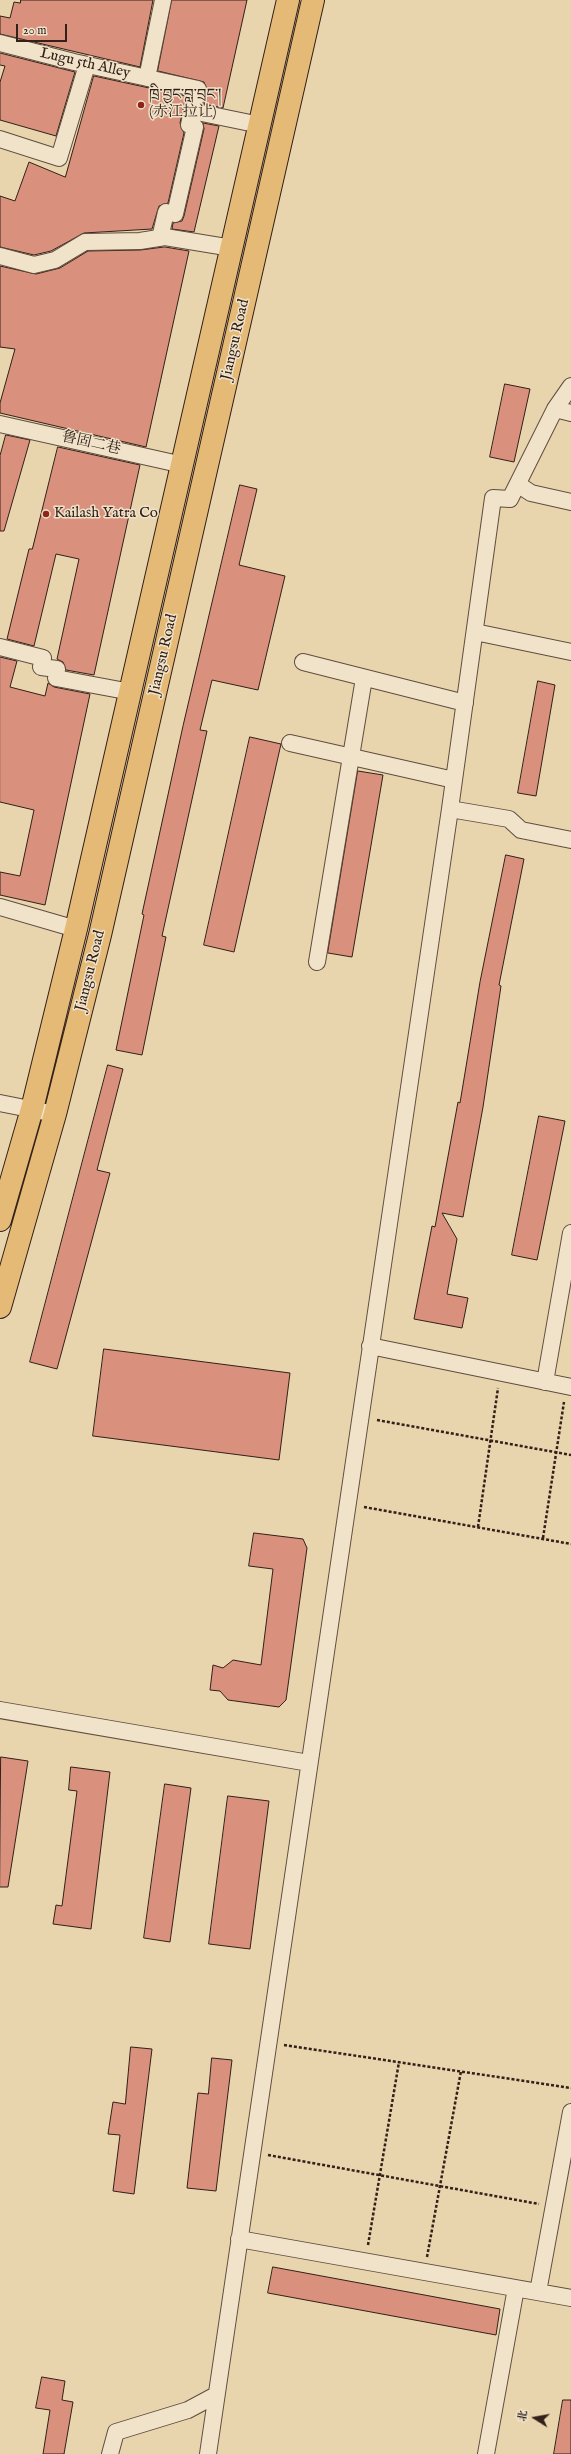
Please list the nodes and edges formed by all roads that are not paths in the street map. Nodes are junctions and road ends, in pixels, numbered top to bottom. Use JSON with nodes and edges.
{"nodes":[{"id":1,"x":163,"y":0,"type":"edge"},
{"id":2,"x":288,"y":0,"type":"edge"},
{"id":3,"x":313,"y":0,"type":"edge"},
{"id":4,"x":0,"y":43,"type":"edge"},
{"id":5,"x":87,"y":65,"type":"junction"},
{"id":6,"x":147,"y":78,"type":"junction"},
{"id":7,"x":192,"y":111,"type":"junction"},
{"id":8,"x":260,"y":125,"type":"junction"},
{"id":9,"x":0,"y":139,"type":"edge"},
{"id":10,"x":160,"y":238,"type":"junction"},
{"id":11,"x":232,"y":248,"type":"junction"},
{"id":12,"x":0,"y":256,"type":"edge"},
{"id":13,"x":571,"y":386,"type":"edge"},
{"id":14,"x":555,"y":409,"type":"junction"},
{"id":15,"x":571,"y":413,"type":"edge"},
{"id":16,"x":0,"y":424,"type":"edge"},
{"id":17,"x":183,"y":465,"type":"junction"},
{"id":18,"x":519,"y":485,"type":"junction"},
{"id":19,"x":571,"y":502,"type":"edge"},
{"id":20,"x":476,"y":632,"type":"junction"},
{"id":21,"x":0,"y":647,"type":"edge"},
{"id":22,"x":571,"y":652,"type":"edge"},
{"id":23,"x":303,"y":662,"type":"dead end"},
{"id":24,"x":364,"y":678,"type":"junction"},
{"id":25,"x":131,"y":692,"type":"junction"},
{"id":26,"x":465,"y":703,"type":"junction"},
{"id":27,"x":290,"y":743,"type":"dead end"},
{"id":28,"x":351,"y":758,"type":"junction"},
{"id":29,"x":454,"y":780,"type":"junction"},
{"id":30,"x":450,"y":809,"type":"junction"},
{"id":31,"x":571,"y":840,"type":"edge"},
{"id":32,"x":0,"y":906,"type":"edge"},
{"id":33,"x":76,"y":929,"type":"junction"},
{"id":34,"x":316,"y":962,"type":"dead end"},
{"id":35,"x":0,"y":1103,"type":"edge"},
{"id":36,"x":32,"y":1109,"type":"junction"},
{"id":37,"x":55,"y":1114,"type":"junction"},
{"id":38,"x":0,"y":1220,"type":"edge"},
{"id":39,"x":571,"y":1233,"type":"edge"},
{"id":40,"x":0,"y":1307,"type":"edge"},
{"id":41,"x":370,"y":1346,"type":"junction"},
{"id":42,"x":545,"y":1382,"type":"junction"},
{"id":43,"x":569,"y":1386,"type":"edge"},
{"id":44,"x":0,"y":1710,"type":"edge"},
{"id":45,"x":309,"y":1763,"type":"junction"},
{"id":46,"x":571,"y":2112,"type":"edge"},
{"id":47,"x":239,"y":2239,"type":"junction"},
{"id":48,"x":516,"y":2288,"type":"junction"},
{"id":49,"x":538,"y":2292,"type":"junction"},
{"id":50,"x":571,"y":2298,"type":"edge"},
{"id":51,"x":216,"y":2396,"type":"junction"},
{"id":52,"x":110,"y":2454,"type":"edge"},
{"id":53,"x":208,"y":2454,"type":"edge"},
{"id":54,"x":486,"y":2454,"type":"edge"}],
"edges":[{"from":1,"to":6,"type":"street"},
{"from":2,"to":8,"type":"highway","name":"Jiangsu Road"},
{"from":3,"to":37,"type":"highway","name":"Jiangsu Road"},
{"from":4,"to":5,"type":"street","name":"Lugu 5th Alley"},
{"from":5,"to":6,"type":"street","name":"Lugu 5th Alley"},
{"from":5,"to":9,"type":"street"},
{"from":6,"to":7,"type":"street","name":"Lugu 5th Alley"},
{"from":7,"to":8,"type":"street"},
{"from":7,"to":10,"type":"street"},
{"from":8,"to":11,"type":"highway","name":"Jiangsu Road"},
{"from":10,"to":11,"type":"street"},
{"from":10,"to":12,"type":"street"},
{"from":11,"to":17,"type":"highway","name":"Jiangsu Road"},
{"from":13,"to":14,"type":"street"},
{"from":14,"to":15,"type":"street"},
{"from":14,"to":18,"type":"street"},
{"from":16,"to":17,"type":"street","name":"鲁固二巷"},
{"from":17,"to":25,"type":"highway","name":"Jiangsu Road"},
{"from":18,"to":19,"type":"street"},
{"from":18,"to":20,"type":"street"},
{"from":20,"to":22,"type":"street"},
{"from":20,"to":26,"type":"street"},
{"from":21,"to":25,"type":"street"},
{"from":23,"to":24,"type":"street"},
{"from":24,"to":26,"type":"street"},
{"from":24,"to":28,"type":"street"},
{"from":25,"to":33,"type":"highway","name":"Jiangsu Road"},
{"from":26,"to":29,"type":"street"},
{"from":27,"to":28,"type":"street"},
{"from":28,"to":29,"type":"street"},
{"from":28,"to":34,"type":"street"},
{"from":29,"to":30,"type":"street"},
{"from":30,"to":31,"type":"street"},
{"from":30,"to":41,"type":"street"},
{"from":32,"to":33,"type":"street"},
{"from":33,"to":36,"type":"highway","name":"Jiangsu Road"},
{"from":35,"to":36,"type":"street"},
{"from":36,"to":37,"type":"street"},
{"from":36,"to":38,"type":"highway","name":"Jiangsu Road"},
{"from":37,"to":40,"type":"highway","name":"Jiangsu Road"},
{"from":39,"to":42,"type":"street"},
{"from":41,"to":42,"type":"street"},
{"from":41,"to":45,"type":"street"},
{"from":42,"to":43,"type":"street"},
{"from":44,"to":45,"type":"street"},
{"from":45,"to":47,"type":"street"},
{"from":46,"to":49,"type":"street"},
{"from":47,"to":48,"type":"street"},
{"from":47,"to":51,"type":"street"},
{"from":48,"to":49,"type":"street"},
{"from":48,"to":54,"type":"street"},
{"from":49,"to":50,"type":"street"},
{"from":51,"to":52,"type":"street"},
{"from":51,"to":53,"type":"street"}]}
